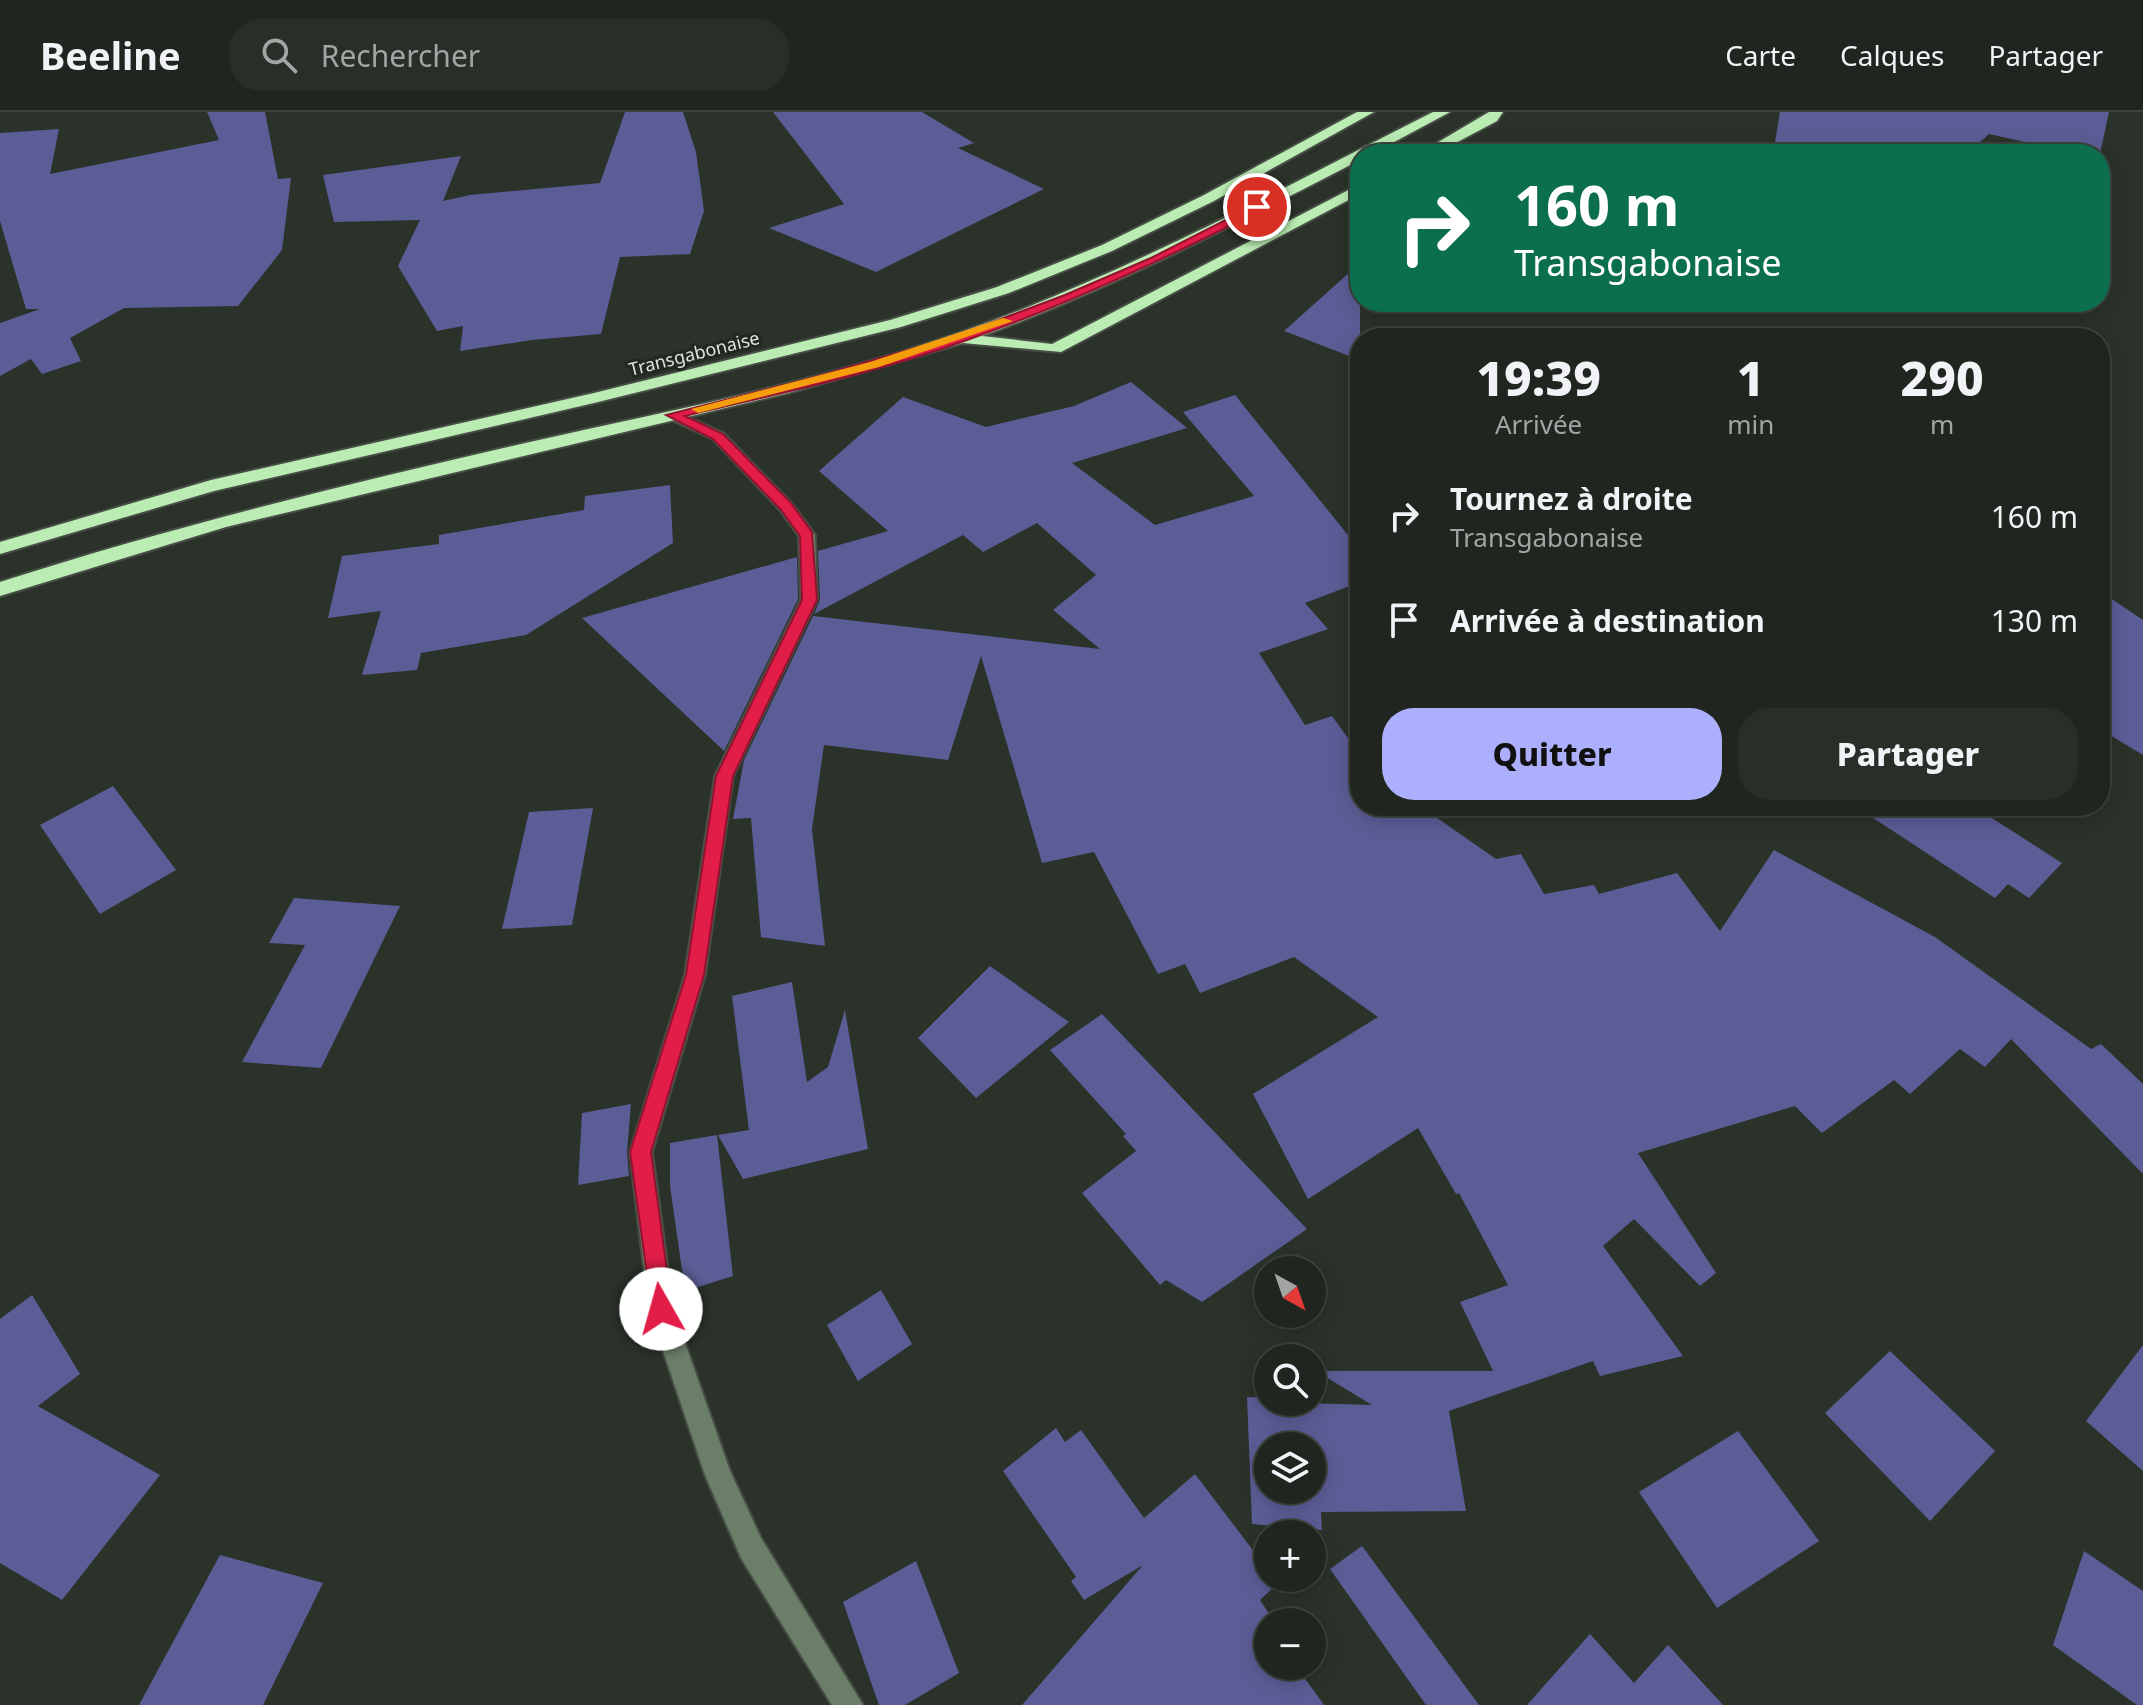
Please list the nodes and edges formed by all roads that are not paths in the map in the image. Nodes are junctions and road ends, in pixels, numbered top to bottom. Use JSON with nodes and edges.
{"nodes":[{"id":1,"x":1367,"y":112,"type":"edge"},
{"id":2,"x":1443,"y":112,"type":"edge"},
{"id":3,"x":1496,"y":112,"type":"edge"},
{"id":4,"x":1380,"y":144,"type":"edge"},
{"id":5,"x":1444,"y":144,"type":"edge"},
{"id":6,"x":1350,"y":159,"type":"edge"},
{"id":7,"x":1350,"y":193,"type":"edge"},
{"id":8,"x":960,"y":339,"type":"junction"},
{"id":9,"x":673,"y":415,"type":"junction"},
{"id":10,"x":0,"y":548,"type":"edge"},
{"id":11,"x":0,"y":589,"type":"edge"},
{"id":12,"x":849,"y":1705,"type":"edge"}],
"edges":[{"from":1,"to":10,"type":"highway","name":"Transgabonaise"},
{"from":2,"to":4,"type":"highway"},
{"from":3,"to":5,"type":"highway"},
{"from":6,"to":8,"type":"highway"},
{"from":7,"to":8,"type":"highway"},
{"from":8,"to":9,"type":"highway"},
{"from":9,"to":11,"type":"highway"},
{"from":9,"to":12,"type":"street"}]}
